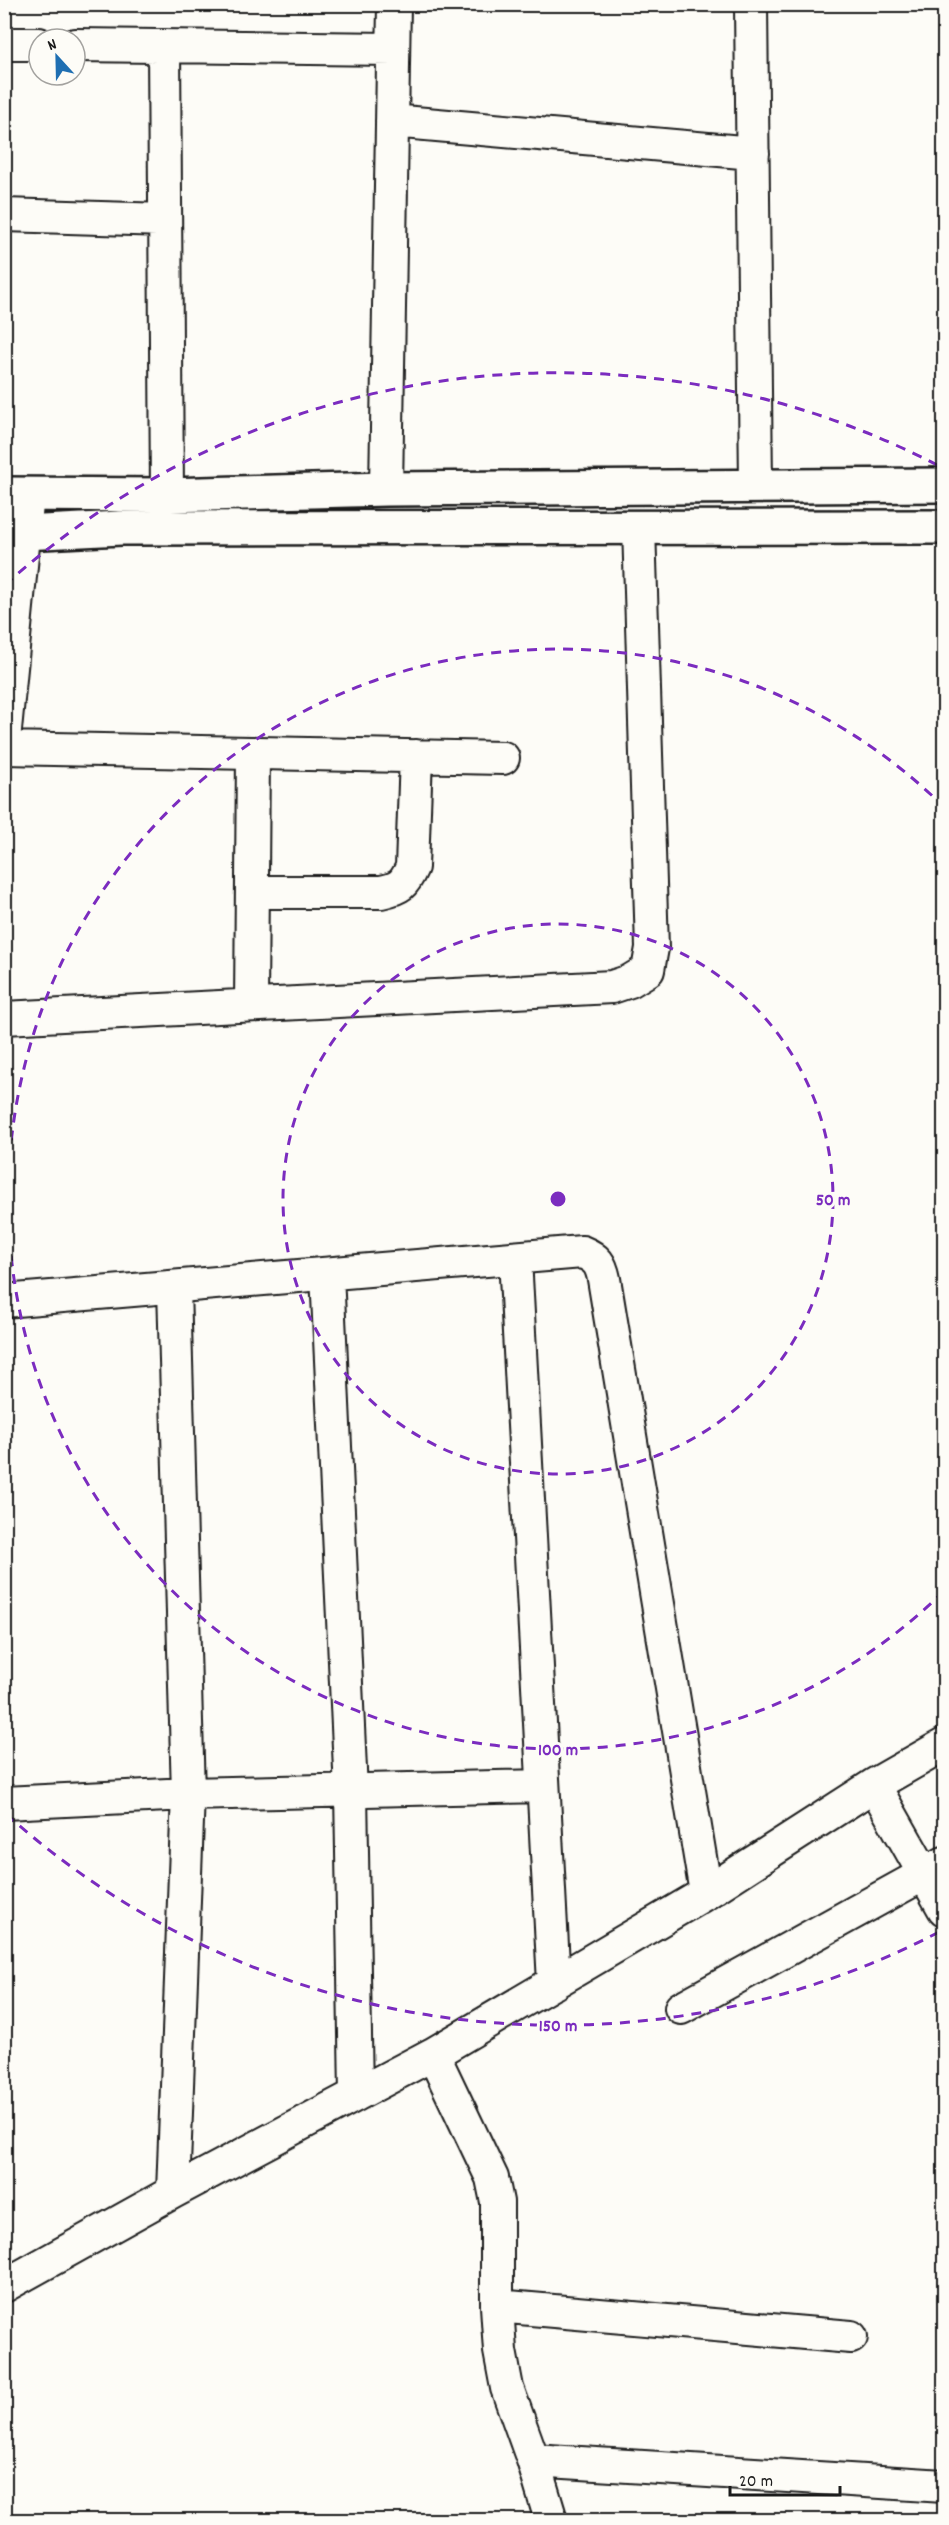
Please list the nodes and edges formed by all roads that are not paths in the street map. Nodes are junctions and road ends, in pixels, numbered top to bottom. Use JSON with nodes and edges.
{"nodes":[{"id":1,"x":394,"y":4,"type":"edge"},
{"id":2,"x":751,"y":4,"type":"edge"},
{"id":3,"x":87,"y":45,"type":"edge"},
{"id":4,"x":164,"y":46,"type":"junction"},
{"id":5,"x":27,"y":47,"type":"edge"},
{"id":6,"x":393,"y":49,"type":"junction"},
{"id":7,"x":5,"y":52,"type":"edge"},
{"id":8,"x":392,"y":121,"type":"junction"},
{"id":9,"x":753,"y":153,"type":"junction"},
{"id":10,"x":4,"y":215,"type":"edge"},
{"id":11,"x":165,"y":220,"type":"junction"},
{"id":12,"x":945,"y":485,"type":"edge"},
{"id":13,"x":756,"y":486,"type":"junction"},
{"id":14,"x":386,"y":489,"type":"junction"},
{"id":15,"x":16,"y":494,"type":"edge"},
{"id":16,"x":167,"y":495,"type":"junction"},
{"id":17,"x":639,"y":527,"type":"junction"},
{"id":18,"x":945,"y":527,"type":"edge"},
{"id":19,"x":15,"y":534,"type":"edge"},
{"id":20,"x":4,"y":740,"type":"edge"},
{"id":21,"x":4,"y":748,"type":"edge"},
{"id":22,"x":253,"y":753,"type":"junction"},
{"id":23,"x":416,"y":756,"type":"junction"},
{"id":24,"x":503,"y":758,"type":"dead end"},
{"id":25,"x":252,"y":892,"type":"junction"},
{"id":26,"x":251,"y":1005,"type":"junction"},
{"id":27,"x":4,"y":1018,"type":"edge"},
{"id":28,"x":515,"y":1258,"type":"junction"},
{"id":29,"x":327,"y":1275,"type":"junction"},
{"id":30,"x":174,"y":1288,"type":"junction"},
{"id":31,"x":4,"y":1301,"type":"edge"},
{"id":32,"x":945,"y":1744,"type":"edge"},
{"id":33,"x":874,"y":1785,"type":"junction"},
{"id":34,"x":543,"y":1786,"type":"junction"},
{"id":35,"x":351,"y":1791,"type":"junction"},
{"id":36,"x":189,"y":1794,"type":"junction"},
{"id":37,"x":4,"y":1803,"type":"edge"},
{"id":38,"x":934,"y":1869,"type":"edge"},
{"id":39,"x":706,"y":1893,"type":"junction"},
{"id":40,"x":945,"y":1909,"type":"edge"},
{"id":41,"x":554,"y":1983,"type":"junction"},
{"id":42,"x":681,"y":2008,"type":"dead end"},
{"id":43,"x":433,"y":2054,"type":"junction"},
{"id":44,"x":356,"y":2095,"type":"junction"},
{"id":45,"x":173,"y":2192,"type":"junction"},
{"id":46,"x":4,"y":2286,"type":"edge"},
{"id":47,"x":496,"y":2306,"type":"junction"},
{"id":48,"x":851,"y":2337,"type":"dead end"},
{"id":49,"x":534,"y":2460,"type":"junction"},
{"id":50,"x":945,"y":2486,"type":"edge"},
{"id":51,"x":551,"y":2520,"type":"edge"}],
"edges":[{"from":1,"to":6,"type":"street"},
{"from":2,"to":9,"type":"street"},
{"from":3,"to":4,"type":"street"},
{"from":4,"to":6,"type":"street"},
{"from":4,"to":11,"type":"street"},
{"from":5,"to":7,"type":"street"},
{"from":6,"to":8,"type":"street"},
{"from":8,"to":9,"type":"street"},
{"from":8,"to":14,"type":"street"},
{"from":9,"to":13,"type":"street"},
{"from":10,"to":11,"type":"street"},
{"from":11,"to":16,"type":"street"},
{"from":12,"to":13,"type":"main road"},
{"from":13,"to":14,"type":"main road"},
{"from":14,"to":16,"type":"main road"},
{"from":15,"to":16,"type":"main road"},
{"from":15,"to":19,"type":"street"},
{"from":17,"to":18,"type":"main road"},
{"from":17,"to":19,"type":"main road"},
{"from":17,"to":26,"type":"street"},
{"from":19,"to":20,"type":"street"},
{"from":21,"to":22,"type":"street"},
{"from":22,"to":23,"type":"street"},
{"from":22,"to":25,"type":"street"},
{"from":23,"to":24,"type":"street"},
{"from":23,"to":25,"type":"street"},
{"from":25,"to":26,"type":"street"},
{"from":26,"to":27,"type":"street"},
{"from":28,"to":29,"type":"street"},
{"from":28,"to":34,"type":"street"},
{"from":28,"to":39,"type":"street"},
{"from":29,"to":30,"type":"street"},
{"from":29,"to":35,"type":"street"},
{"from":30,"to":31,"type":"street"},
{"from":30,"to":36,"type":"street"},
{"from":32,"to":33,"type":"street"},
{"from":33,"to":38,"type":"street"},
{"from":33,"to":39,"type":"street"},
{"from":34,"to":35,"type":"street"},
{"from":34,"to":41,"type":"street"},
{"from":35,"to":36,"type":"street"},
{"from":35,"to":44,"type":"street"},
{"from":36,"to":37,"type":"street"},
{"from":36,"to":45,"type":"street"},
{"from":38,"to":40,"type":"street"},
{"from":38,"to":42,"type":"street"},
{"from":39,"to":41,"type":"street"},
{"from":41,"to":43,"type":"street"},
{"from":43,"to":44,"type":"street"},
{"from":43,"to":47,"type":"street"},
{"from":44,"to":45,"type":"street"},
{"from":45,"to":46,"type":"street"},
{"from":47,"to":48,"type":"street"},
{"from":47,"to":49,"type":"street"},
{"from":49,"to":50,"type":"street"},
{"from":49,"to":51,"type":"street"}]}
